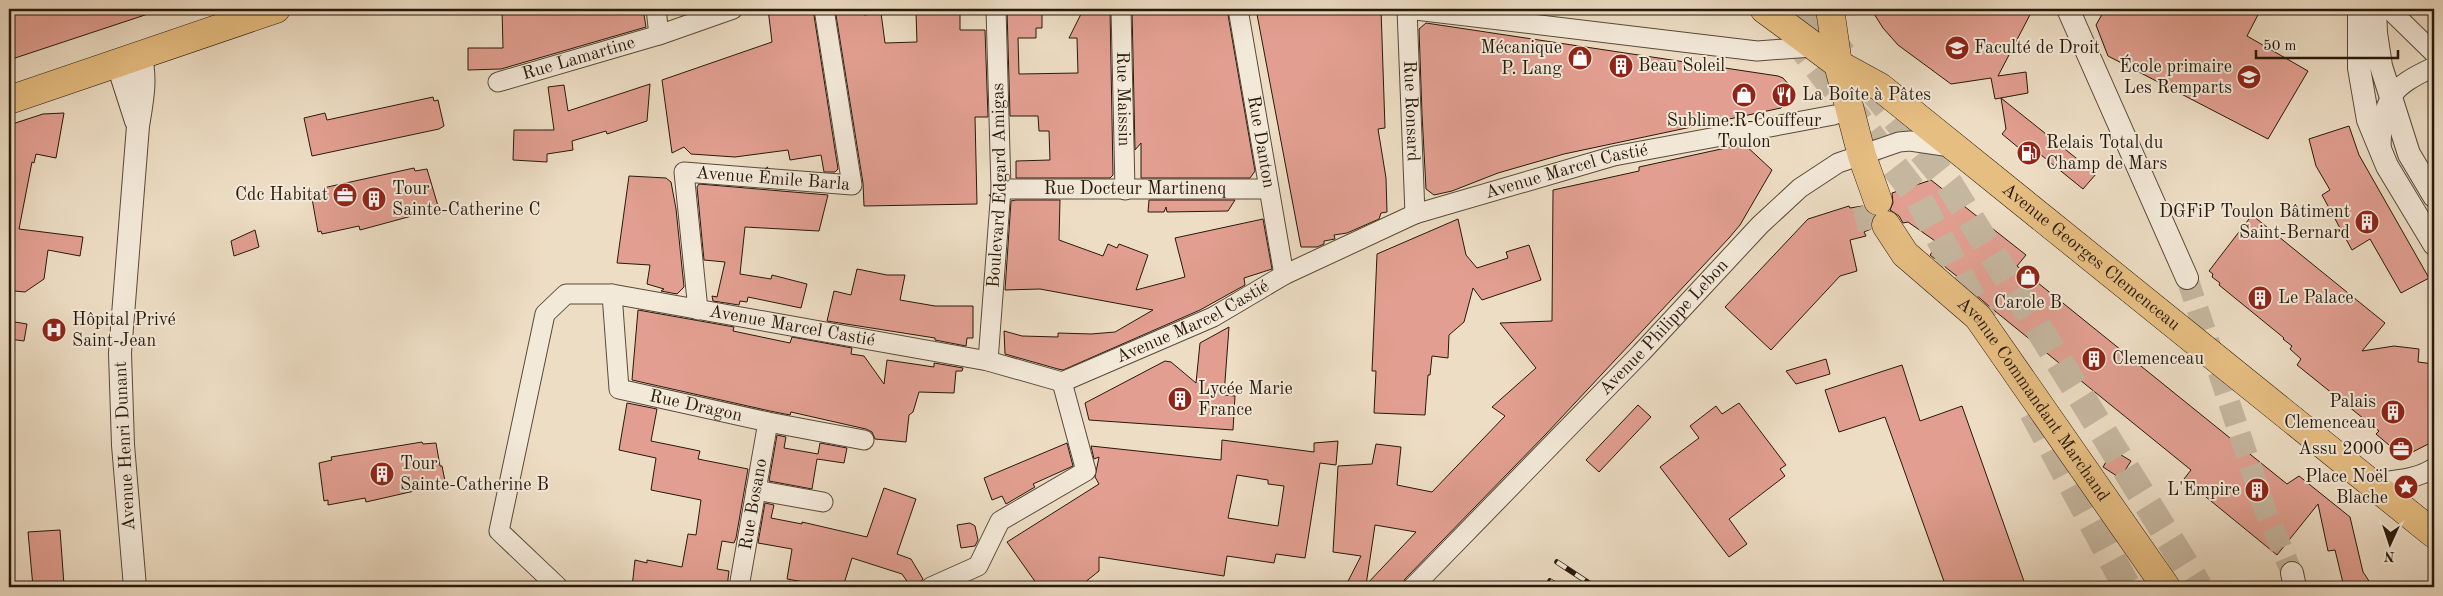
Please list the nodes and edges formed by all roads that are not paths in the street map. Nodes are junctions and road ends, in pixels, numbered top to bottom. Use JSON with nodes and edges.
{"nodes":[{"id":1,"x":276,"y":9,"type":"edge"},
{"id":2,"x":656,"y":9,"type":"edge"},
{"id":3,"x":734,"y":9,"type":"edge"},
{"id":4,"x":824,"y":9,"type":"edge"},
{"id":5,"x":996,"y":9,"type":"edge"},
{"id":6,"x":1121,"y":9,"type":"edge"},
{"id":7,"x":1238,"y":9,"type":"edge"},
{"id":8,"x":1407,"y":9,"type":"edge"},
{"id":9,"x":1764,"y":9,"type":"edge"},
{"id":10,"x":2068,"y":9,"type":"edge"},
{"id":11,"x":2358,"y":9,"type":"edge"},
{"id":12,"x":2376,"y":9,"type":"edge"},
{"id":13,"x":2389,"y":9,"type":"edge"},
{"id":14,"x":1832,"y":19,"type":"edge"},
{"id":15,"x":660,"y":35,"type":"junction"},
{"id":16,"x":1812,"y":47,"type":"junction"},
{"id":17,"x":2434,"y":53,"type":"edge"},
{"id":18,"x":129,"y":58,"type":"junction"},
{"id":19,"x":1838,"y":64,"type":"junction"},
{"id":20,"x":2434,"y":67,"type":"edge"},
{"id":21,"x":498,"y":82,"type":"dead end"},
{"id":22,"x":1880,"y":87,"type":"junction"},
{"id":23,"x":2391,"y":97,"type":"junction"},
{"id":24,"x":9,"y":100,"type":"edge"},
{"id":25,"x":1834,"y":115,"type":"junction"},
{"id":26,"x":1955,"y":147,"type":"junction"},
{"id":27,"x":2381,"y":148,"type":"junction"},
{"id":28,"x":1856,"y":158,"type":"junction"},
{"id":29,"x":1001,"y":189,"type":"junction"},
{"id":30,"x":1268,"y":189,"type":"junction"},
{"id":31,"x":1125,"y":190,"type":"junction"},
{"id":32,"x":2434,"y":196,"type":"edge"},
{"id":33,"x":1415,"y":214,"type":"junction"},
{"id":34,"x":1875,"y":215,"type":"junction"},
{"id":35,"x":2434,"y":244,"type":"edge"},
{"id":36,"x":1284,"y":275,"type":"junction"},
{"id":37,"x":2188,"y":278,"type":"tunnel mouth"},
{"id":38,"x":612,"y":294,"type":"junction"},
{"id":39,"x":698,"y":310,"type":"junction"},
{"id":40,"x":988,"y":361,"type":"junction"},
{"id":41,"x":1062,"y":382,"type":"junction"},
{"id":42,"x":768,"y":422,"type":"junction"},
{"id":43,"x":864,"y":440,"type":"dead end"},
{"id":44,"x":2434,"y":468,"type":"edge"},
{"id":45,"x":2372,"y":483,"type":"junction"},
{"id":46,"x":756,"y":490,"type":"junction"},
{"id":47,"x":823,"y":502,"type":"dead end"},
{"id":48,"x":2434,"y":534,"type":"edge"},
{"id":49,"x":135,"y":587,"type":"edge"},
{"id":50,"x":558,"y":587,"type":"edge"},
{"id":51,"x":739,"y":587,"type":"edge"},
{"id":52,"x":931,"y":587,"type":"edge"},
{"id":53,"x":1413,"y":587,"type":"edge"},
{"id":54,"x":2149,"y":587,"type":"edge"},
{"id":55,"x":2166,"y":587,"type":"edge"}],
"edges":[{"from":1,"to":18,"type":"main road"},
{"from":2,"to":15,"type":"street"},
{"from":3,"to":15,"type":"street","name":"Rue Lamartine"},
{"from":4,"to":39,"type":"street","name":"Avenue Émile Barla"},
{"from":5,"to":29,"type":"street","name":"Boulevard Édgard Amigas"},
{"from":6,"to":31,"type":"street","name":"Rue Maissin"},
{"from":7,"to":30,"type":"street","name":"Rue Danton"},
{"from":8,"to":16,"type":"street"},
{"from":8,"to":33,"type":"street","name":"Rue Ronsard"},
{"from":9,"to":16,"type":"main road","name":"Avenue Georges Clemenceau"},
{"from":10,"to":37,"type":"street"},
{"from":11,"to":27,"type":"street"},
{"from":12,"to":23,"type":"street"},
{"from":13,"to":17,"type":"street"},
{"from":14,"to":19,"type":"main road"},
{"from":14,"to":22,"type":"main road"},
{"from":15,"to":21,"type":"street","name":"Rue Lamartine"},
{"from":16,"to":19,"type":"main road","name":"Avenue Georges Clemenceau"},
{"from":16,"to":25,"type":"main road"},
{"from":18,"to":24,"type":"main road"},
{"from":18,"to":49,"type":"street","name":"Avenue Henri Dunant"},
{"from":19,"to":22,"type":"main road","name":"Avenue Georges Clemenceau"},
{"from":19,"to":28,"type":"main road"},
{"from":20,"to":23,"type":"street"},
{"from":22,"to":26,"type":"main road","name":"Avenue Georges Clemenceau"},
{"from":23,"to":27,"type":"street"},
{"from":23,"to":32,"type":"street"},
{"from":25,"to":28,"type":"main road"},
{"from":25,"to":33,"type":"street","name":"Avenue Marcel Castié"},
{"from":26,"to":28,"type":"street","name":"Avenue Philippe Lebon"},
{"from":26,"to":45,"type":"main road","name":"Avenue Georges Clemenceau"},
{"from":27,"to":35,"type":"street"},
{"from":28,"to":34,"type":"main road"},
{"from":28,"to":53,"type":"street","name":"Avenue Philippe Lebon"},
{"from":29,"to":31,"type":"street","name":"Rue Docteur Martinenq"},
{"from":29,"to":40,"type":"street","name":"Boulevard Édgard Amigas"},
{"from":30,"to":31,"type":"street","name":"Rue Docteur Martinenq"},
{"from":30,"to":36,"type":"street","name":"Rue Danton"},
{"from":33,"to":36,"type":"street","name":"Avenue Marcel Castié"},
{"from":34,"to":54,"type":"main road","name":"Avenue Commandant Marchand"},
{"from":34,"to":55,"type":"main road","name":"Avenue Commandant Marchand"},
{"from":36,"to":41,"type":"street","name":"Avenue Marcel Castié"},
{"from":38,"to":39,"type":"street","name":"Avenue Marcel Castié"},
{"from":38,"to":42,"type":"street","name":"Rue Dragon"},
{"from":38,"to":50,"type":"street","name":"Avenue Marcel Castié"},
{"from":39,"to":40,"type":"street","name":"Avenue Marcel Castié"},
{"from":40,"to":41,"type":"street","name":"Avenue Marcel Castié"},
{"from":41,"to":52,"type":"street"},
{"from":42,"to":43,"type":"street","name":"Rue Dragon"},
{"from":42,"to":46,"type":"street","name":"Rue Bosano"},
{"from":44,"to":45,"type":"street"},
{"from":45,"to":48,"type":"main road","name":"Avenue Georges Clemenceau"},
{"from":46,"to":47,"type":"street"},
{"from":46,"to":51,"type":"street","name":"Rue Bosano"}]}
